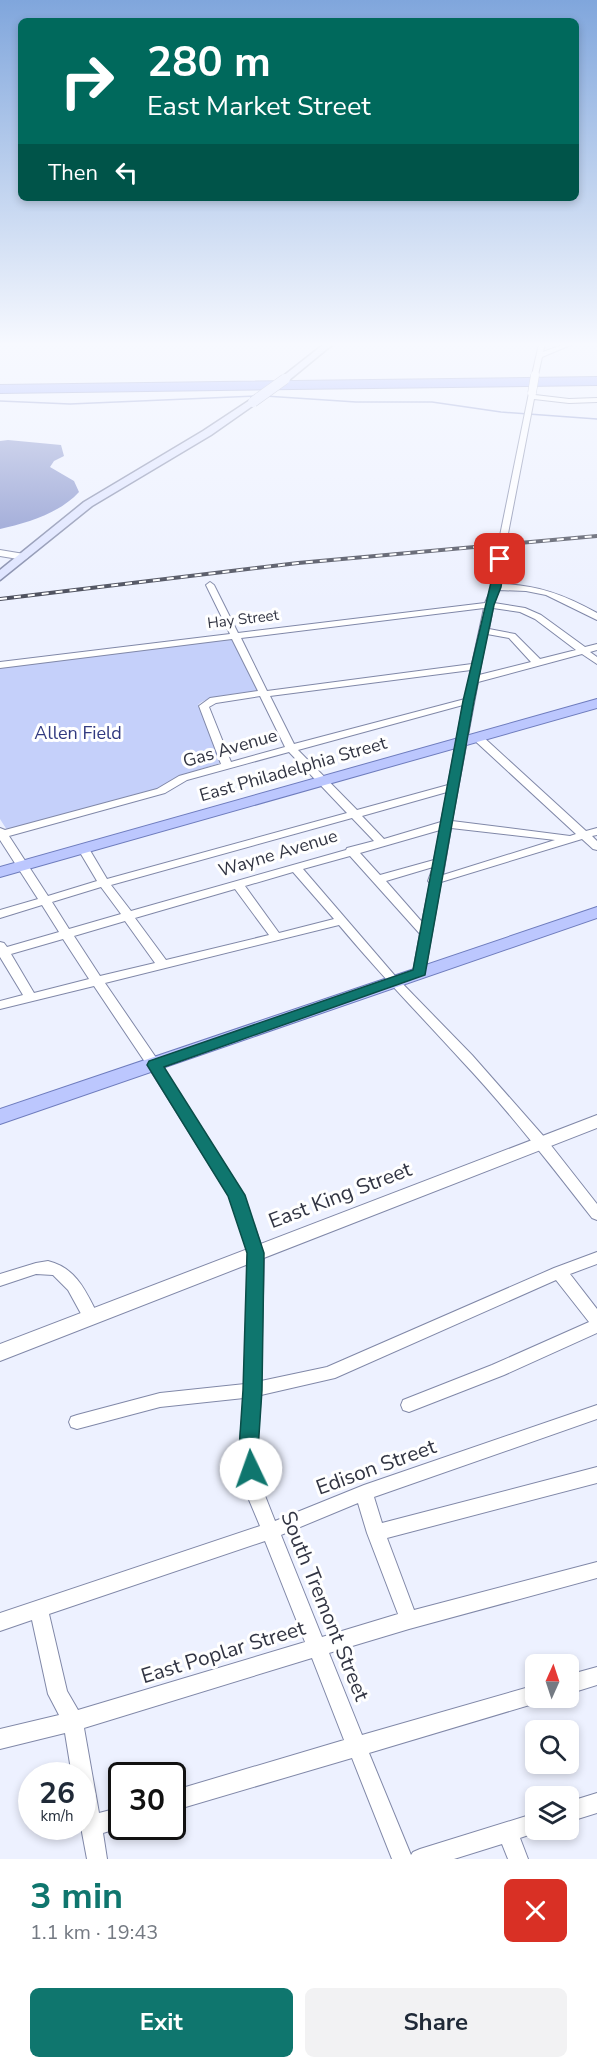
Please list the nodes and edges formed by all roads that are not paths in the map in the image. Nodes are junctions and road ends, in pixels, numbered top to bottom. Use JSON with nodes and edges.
{"nodes":[{"id":1,"x":210,"y":431,"type":"edge"},
{"id":2,"x":525,"y":431,"type":"edge"},
{"id":3,"x":0,"y":553,"type":"edge"},
{"id":4,"x":24,"y":556,"type":"junction"},
{"id":5,"x":0,"y":576,"type":"edge"},
{"id":6,"x":210,"y":585,"type":"dead end"},
{"id":7,"x":496,"y":587,"type":"junction"},
{"id":8,"x":489,"y":605,"type":"junction"},
{"id":9,"x":597,"y":617,"type":"edge"},
{"id":10,"x":484,"y":631,"type":"junction"},
{"id":11,"x":235,"y":635,"type":"junction"},
{"id":12,"x":597,"y":647,"type":"edge"},
{"id":13,"x":583,"y":651,"type":"junction"},
{"id":14,"x":597,"y":661,"type":"edge"},
{"id":15,"x":538,"y":663,"type":"junction"},
{"id":16,"x":0,"y":664,"type":"edge"},
{"id":17,"x":477,"y":666,"type":"junction"},
{"id":18,"x":473,"y":680,"type":"junction"},
{"id":19,"x":265,"y":693,"type":"junction"},
{"id":20,"x":468,"y":701,"type":"junction"},
{"id":21,"x":597,"y":703,"type":"edge"},
{"id":22,"x":469,"y":740,"type":"junction"},
{"id":23,"x":291,"y":748,"type":"junction"},
{"id":24,"x":227,"y":765,"type":"junction"},
{"id":25,"x":323,"y":781,"type":"junction"},
{"id":26,"x":454,"y":787,"type":"junction"},
{"id":27,"x":356,"y":815,"type":"junction"},
{"id":28,"x":447,"y":824,"type":"junction"},
{"id":29,"x":597,"y":831,"type":"edge"},
{"id":30,"x":1,"y":832,"type":"edge"},
{"id":31,"x":584,"y":835,"type":"junction"},
{"id":32,"x":570,"y":839,"type":"junction"},
{"id":33,"x":382,"y":843,"type":"junction"},
{"id":34,"x":597,"y":848,"type":"edge"},
{"id":35,"x":84,"y":849,"type":"junction"},
{"id":36,"x":351,"y":850,"type":"junction"},
{"id":37,"x":438,"y":862,"type":"junction"},
{"id":38,"x":23,"y":866,"type":"junction"},
{"id":39,"x":295,"y":867,"type":"junction"},
{"id":40,"x":0,"y":872,"type":"edge"},
{"id":41,"x":377,"y":880,"type":"junction"},
{"id":42,"x":434,"y":881,"type":"junction"},
{"id":43,"x":104,"y":883,"type":"junction"},
{"id":44,"x":237,"y":884,"type":"junction"},
{"id":45,"x":45,"y":900,"type":"junction"},
{"id":46,"x":597,"y":912,"type":"edge"},
{"id":47,"x":0,"y":914,"type":"edge"},
{"id":48,"x":128,"y":916,"type":"junction"},
{"id":49,"x":342,"y":921,"type":"junction"},
{"id":50,"x":67,"y":934,"type":"junction"},
{"id":51,"x":427,"y":934,"type":"junction"},
{"id":52,"x":277,"y":939,"type":"junction"},
{"id":53,"x":1,"y":950,"type":"edge"},
{"id":54,"x":164,"y":966,"type":"junction"},
{"id":55,"x":420,"y":972,"type":"junction"},
{"id":56,"x":392,"y":980,"type":"junction"},
{"id":57,"x":98,"y":982,"type":"junction"},
{"id":58,"x":31,"y":998,"type":"junction"},
{"id":59,"x":0,"y":1005,"type":"edge"},
{"id":60,"x":154,"y":1065,"type":"junction"},
{"id":61,"x":0,"y":1117,"type":"edge"},
{"id":62,"x":597,"y":1121,"type":"edge"},
{"id":63,"x":541,"y":1143,"type":"junction"},
{"id":64,"x":597,"y":1214,"type":"edge"},
{"id":65,"x":256,"y":1253,"type":"junction"},
{"id":66,"x":597,"y":1258,"type":"edge"},
{"id":67,"x":560,"y":1272,"type":"junction"},
{"id":68,"x":0,"y":1280,"type":"edge"},
{"id":69,"x":91,"y":1317,"type":"junction"},
{"id":70,"x":597,"y":1321,"type":"edge"},
{"id":71,"x":597,"y":1326,"type":"edge"},
{"id":72,"x":0,"y":1353,"type":"edge"},
{"id":73,"x":253,"y":1390,"type":"junction"},
{"id":74,"x":409,"y":1405,"type":"dead end"},
{"id":75,"x":597,"y":1412,"type":"edge"},
{"id":76,"x":77,"y":1422,"type":"dead end"},
{"id":77,"x":597,"y":1475,"type":"edge"},
{"id":78,"x":364,"y":1493,"type":"junction"},
{"id":79,"x":270,"y":1531,"type":"junction"},
{"id":80,"x":376,"y":1533,"type":"junction"},
{"id":81,"x":597,"y":1570,"type":"edge"},
{"id":82,"x":39,"y":1609,"type":"junction"},
{"id":83,"x":409,"y":1620,"type":"junction"},
{"id":84,"x":0,"y":1622,"type":"edge"},
{"id":85,"x":318,"y":1648,"type":"junction"},
{"id":86,"x":597,"y":1677,"type":"edge"},
{"id":87,"x":579,"y":1682,"type":"edge"},
{"id":88,"x":525,"y":1697,"type":"edge"},
{"id":89,"x":73,"y":1720,"type":"junction"},
{"id":90,"x":0,"y":1740,"type":"edge"},
{"id":91,"x":358,"y":1745,"type":"junction"},
{"id":92,"x":80,"y":1762,"type":"edge"},
{"id":93,"x":186,"y":1797,"type":"edge"},
{"id":94,"x":597,"y":1803,"type":"edge"},
{"id":95,"x":579,"y":1809,"type":"edge"},
{"id":96,"x":525,"y":1826,"type":"edge"},
{"id":97,"x":507,"y":1832,"type":"junction"},
{"id":98,"x":94,"y":1840,"type":"edge"},
{"id":99,"x":97,"y":1859,"type":"edge"},
{"id":100,"x":402,"y":1859,"type":"edge"},
{"id":101,"x":420,"y":1859,"type":"edge"},
{"id":102,"x":518,"y":1859,"type":"edge"}],
"edges":[{"from":1,"to":4,"type":"main road","bridge":true},
{"from":2,"to":7,"type":"street"},
{"from":3,"to":4,"type":"street"},
{"from":4,"to":5,"type":"main road"},
{"from":6,"to":11,"type":"street"},
{"from":7,"to":8,"type":"street"},
{"from":7,"to":9,"type":"street"},
{"from":8,"to":10,"type":"street"},
{"from":8,"to":11,"type":"street","name":"Hay Street"},
{"from":8,"to":13,"type":"street","name":"Hay Street"},
{"from":10,"to":15,"type":"street"},
{"from":10,"to":17,"type":"street"},
{"from":11,"to":16,"type":"street","name":"Hay Street"},
{"from":11,"to":19,"type":"street"},
{"from":12,"to":13,"type":"street"},
{"from":13,"to":14,"type":"street","name":"Hay Street"},
{"from":13,"to":15,"type":"street"},
{"from":15,"to":18,"type":"street"},
{"from":17,"to":18,"type":"street"},
{"from":17,"to":19,"type":"street"},
{"from":18,"to":20,"type":"street"},
{"from":19,"to":23,"type":"street"},
{"from":19,"to":24,"type":"street"},
{"from":20,"to":22,"type":"street"},
{"from":20,"to":23,"type":"street","name":"Gas Avenue"},
{"from":21,"to":22,"type":"main road","name":"East Philadelphia Street"},
{"from":22,"to":25,"type":"main road","name":"East Philadelphia Street"},
{"from":22,"to":26,"type":"street"},
{"from":22,"to":31,"type":"street"},
{"from":23,"to":24,"type":"street","name":"Gas Avenue"},
{"from":23,"to":25,"type":"street"},
{"from":24,"to":30,"type":"street","name":"Gas Avenue"},
{"from":25,"to":27,"type":"street"},
{"from":25,"to":35,"type":"main road","name":"East Philadelphia Street"},
{"from":26,"to":27,"type":"street"},
{"from":26,"to":28,"type":"street"},
{"from":27,"to":33,"type":"street"},
{"from":27,"to":43,"type":"street"},
{"from":28,"to":32,"type":"street","name":"Wayne Avenue"},
{"from":28,"to":33,"type":"street","name":"Wayne Avenue"},
{"from":28,"to":37,"type":"street"},
{"from":29,"to":31,"type":"street"},
{"from":30,"to":38,"type":"street","name":"South Tremont Street"},
{"from":31,"to":32,"type":"street"},
{"from":31,"to":34,"type":"street"},
{"from":32,"to":42,"type":"street"},
{"from":33,"to":36,"type":"street","name":"Wayne Avenue"},
{"from":35,"to":38,"type":"main road","name":"East Philadelphia Street"},
{"from":35,"to":43,"type":"street"},
{"from":36,"to":39,"type":"street","name":"Wayne Avenue"},
{"from":36,"to":41,"type":"street"},
{"from":37,"to":41,"type":"street"},
{"from":37,"to":42,"type":"street"},
{"from":38,"to":40,"type":"main road","name":"East Philadelphia Street"},
{"from":38,"to":45,"type":"street","name":"South Tremont Street"},
{"from":39,"to":44,"type":"street","name":"Wayne Avenue"},
{"from":39,"to":49,"type":"street"},
{"from":41,"to":51,"type":"street"},
{"from":42,"to":51,"type":"street"},
{"from":43,"to":45,"type":"street"},
{"from":43,"to":48,"type":"street"},
{"from":44,"to":48,"type":"street","name":"Wayne Avenue"},
{"from":44,"to":52,"type":"street"},
{"from":45,"to":47,"type":"street"},
{"from":45,"to":50,"type":"street","name":"South Tremont Street"},
{"from":46,"to":55,"type":"main road"},
{"from":48,"to":50,"type":"street","name":"Wayne Avenue"},
{"from":48,"to":54,"type":"street"},
{"from":49,"to":52,"type":"street"},
{"from":49,"to":56,"type":"street"},
{"from":50,"to":53,"type":"street","name":"Wayne Avenue"},
{"from":50,"to":57,"type":"street","name":"South Tremont Street"},
{"from":51,"to":55,"type":"street"},
{"from":52,"to":54,"type":"street"},
{"from":53,"to":58,"type":"street"},
{"from":54,"to":57,"type":"street"},
{"from":55,"to":56,"type":"main road"},
{"from":56,"to":60,"type":"main road"},
{"from":56,"to":63,"type":"street"},
{"from":57,"to":58,"type":"street"},
{"from":57,"to":60,"type":"street","name":"South Tremont Street"},
{"from":58,"to":59,"type":"street"},
{"from":60,"to":61,"type":"main road"},
{"from":60,"to":65,"type":"street","name":"South Tremont Street"},
{"from":62,"to":63,"type":"street","name":"East King Street"},
{"from":63,"to":64,"type":"street"},
{"from":63,"to":65,"type":"street","name":"East King Street"},
{"from":65,"to":69,"type":"street","name":"East King Street"},
{"from":65,"to":73,"type":"street","name":"South Tremont Street"},
{"from":66,"to":67,"type":"street"},
{"from":67,"to":70,"type":"street"},
{"from":67,"to":73,"type":"street"},
{"from":68,"to":69,"type":"street"},
{"from":69,"to":72,"type":"street","name":"East King Street"},
{"from":71,"to":74,"type":"street"},
{"from":73,"to":76,"type":"street"},
{"from":73,"to":79,"type":"street","name":"South Tremont Street"},
{"from":75,"to":78,"type":"street","name":"Edison Street"},
{"from":77,"to":80,"type":"street"},
{"from":78,"to":79,"type":"street","name":"Edison Street"},
{"from":78,"to":80,"type":"street"},
{"from":79,"to":82,"type":"street","name":"Edison Street"},
{"from":79,"to":85,"type":"street","name":"South Tremont Street"},
{"from":80,"to":83,"type":"street"},
{"from":81,"to":83,"type":"street","name":"East Poplar Street"},
{"from":82,"to":84,"type":"street","name":"Edison Street"},
{"from":82,"to":89,"type":"street"},
{"from":83,"to":85,"type":"street","name":"East Poplar Street"},
{"from":85,"to":89,"type":"street","name":"East Poplar Street"},
{"from":85,"to":91,"type":"street","name":"South Tremont Street"},
{"from":86,"to":87,"type":"street"},
{"from":88,"to":91,"type":"street"},
{"from":89,"to":90,"type":"street","name":"East Poplar Street"},
{"from":89,"to":92,"type":"street"},
{"from":91,"to":93,"type":"street"},
{"from":91,"to":100,"type":"street","name":"South Tremont Street"},
{"from":94,"to":95,"type":"street"},
{"from":96,"to":97,"type":"street"},
{"from":97,"to":101,"type":"street"},
{"from":97,"to":102,"type":"street"},
{"from":98,"to":99,"type":"street"}]}
